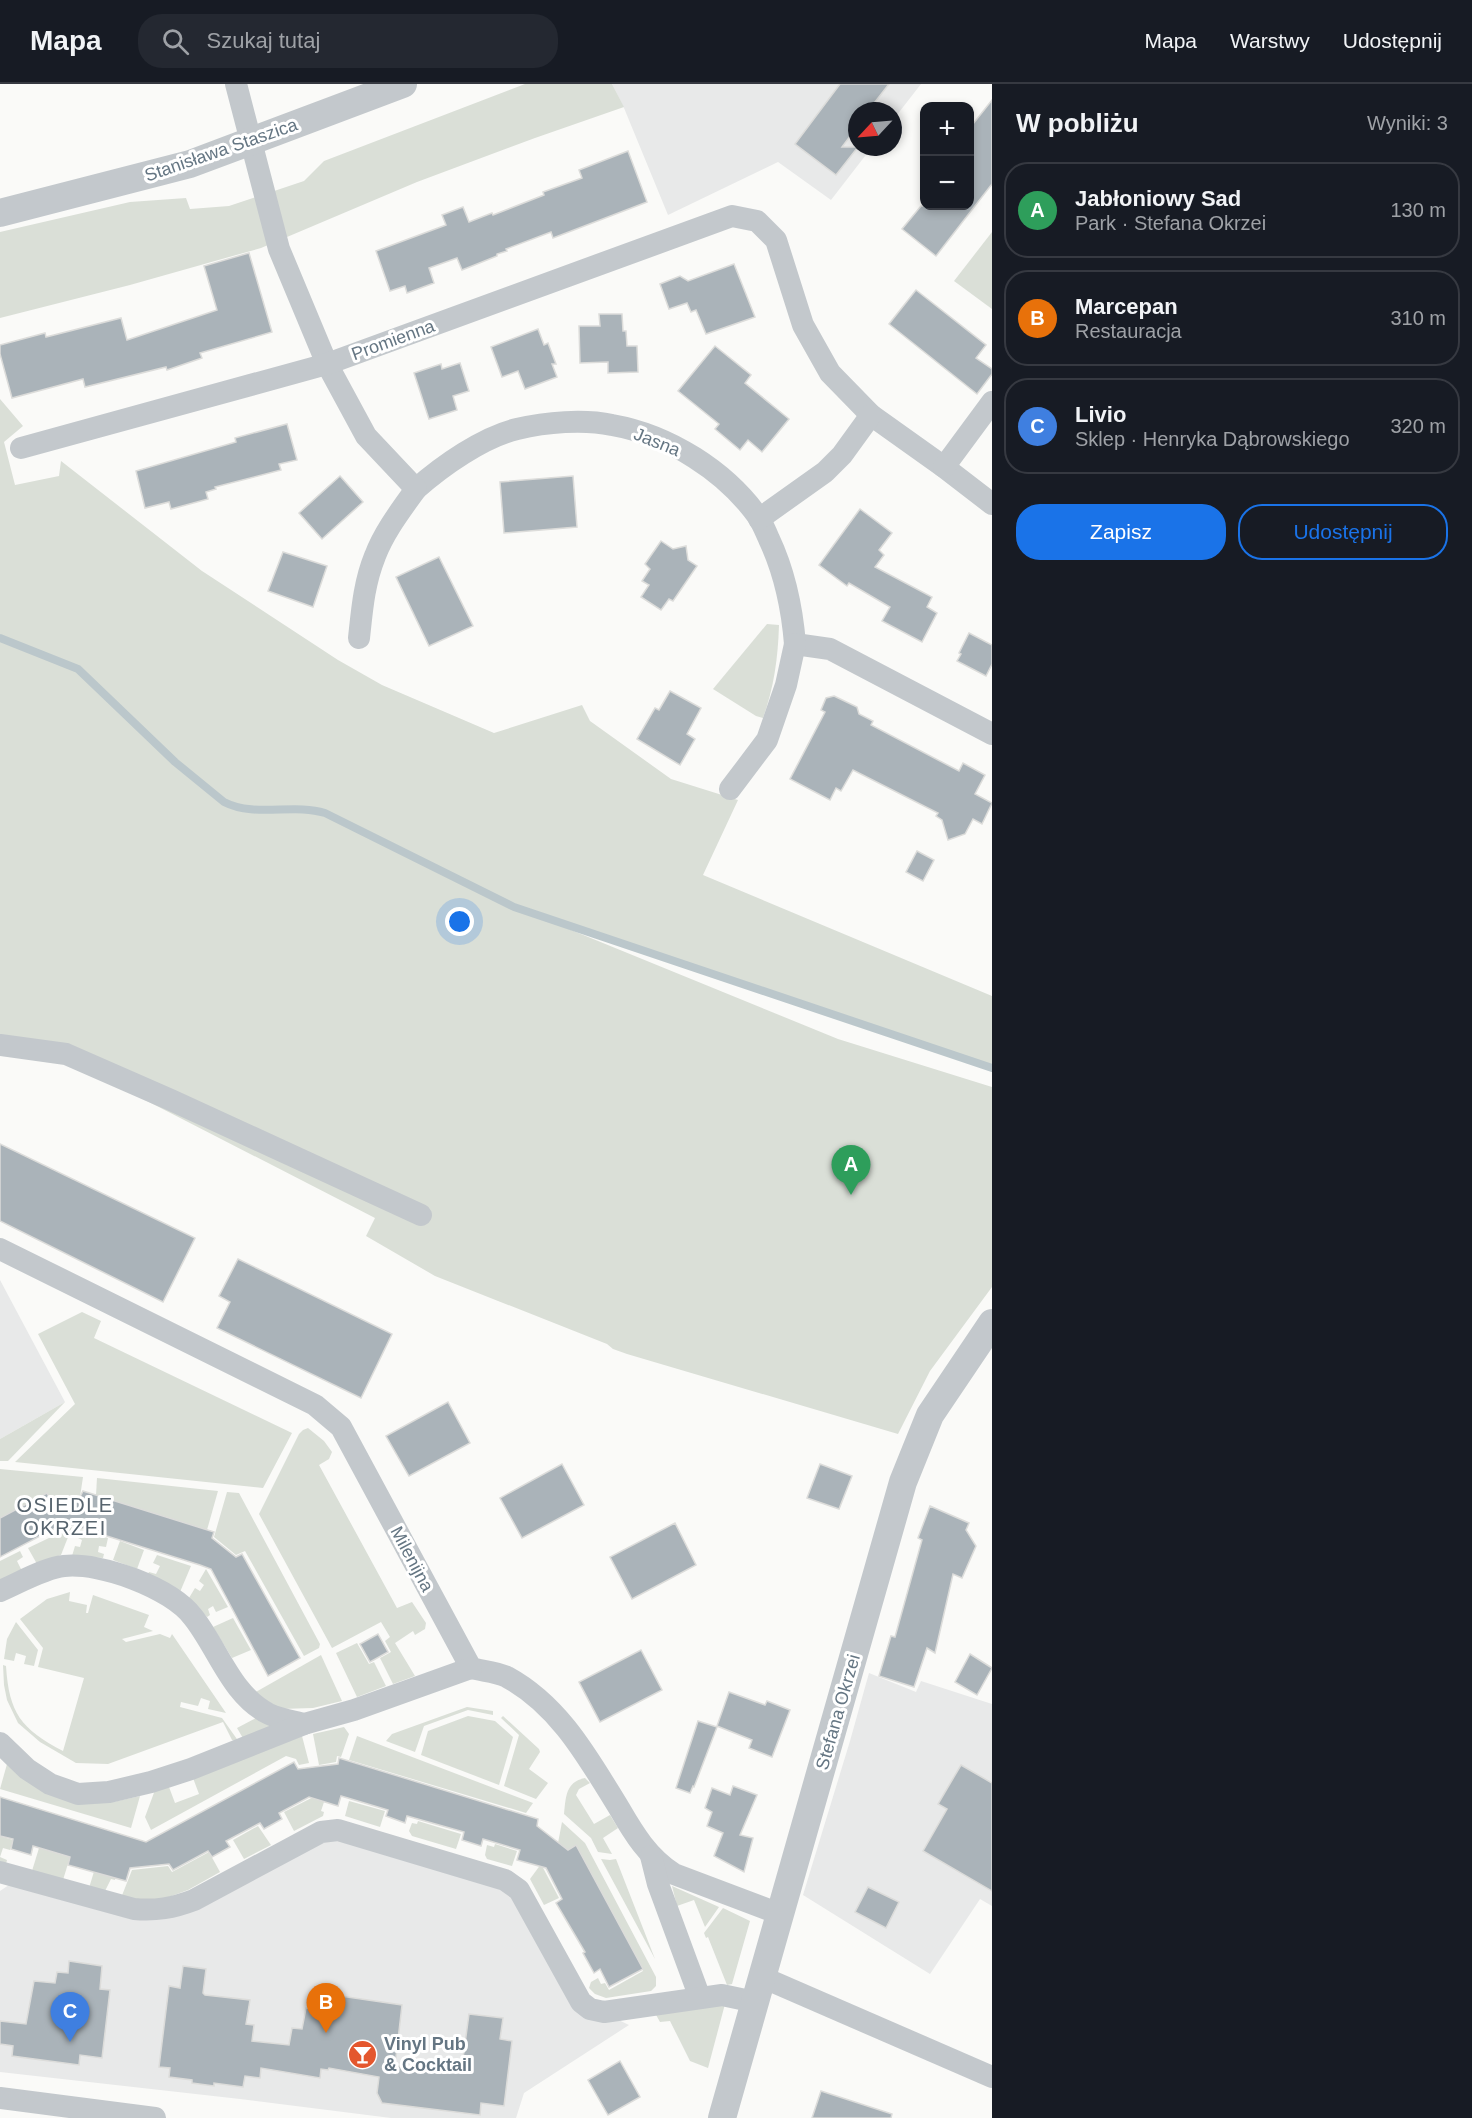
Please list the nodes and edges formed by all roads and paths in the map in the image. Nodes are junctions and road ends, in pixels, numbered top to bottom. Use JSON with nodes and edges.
{"nodes":[{"id":1,"x":236,"y":84,"type":"edge"},
{"id":2,"x":403,"y":84,"type":"edge"},
{"id":3,"x":250,"y":141,"type":"junction"},
{"id":4,"x":0,"y":213,"type":"edge"},
{"id":5,"x":327,"y":364,"type":"junction"},
{"id":6,"x":992,"y":402,"type":"edge"},
{"id":7,"x":871,"y":415,"type":"junction"},
{"id":8,"x":21,"y":448,"type":"dead end"},
{"id":9,"x":944,"y":467,"type":"junction"},
{"id":10,"x":416,"y":489,"type":"junction"},
{"id":11,"x":992,"y":504,"type":"edge"},
{"id":12,"x":759,"y":519,"type":"junction"},
{"id":13,"x":359,"y":638,"type":"dead end"},
{"id":14,"x":795,"y":644,"type":"junction"},
{"id":15,"x":992,"y":734,"type":"edge"},
{"id":16,"x":730,"y":789,"type":"dead end"},
{"id":17,"x":0,"y":1045,"type":"edge"},
{"id":18,"x":421,"y":1215,"type":"dead end"},
{"id":19,"x":0,"y":1250,"type":"edge"},
{"id":20,"x":992,"y":1323,"type":"edge"},
{"id":21,"x":0,"y":1591,"type":"edge"},
{"id":22,"x":471,"y":1668,"type":"junction"},
{"id":23,"x":304,"y":1724,"type":"junction"},
{"id":24,"x":0,"y":1743,"type":"edge"},
{"id":25,"x":651,"y":1856,"type":"junction"},
{"id":26,"x":0,"y":1872,"type":"edge"},
{"id":27,"x":26,"y":1879,"type":"junction"},
{"id":28,"x":0,"y":1891,"type":"edge"},
{"id":29,"x":780,"y":1914,"type":"junction"},
{"id":30,"x":759,"y":1990,"type":"junction"},
{"id":31,"x":700,"y":1998,"type":"junction"},
{"id":32,"x":992,"y":2077,"type":"edge"},
{"id":33,"x":0,"y":2098,"type":"edge"},
{"id":34,"x":155,"y":2118,"type":"edge"},
{"id":35,"x":722,"y":2118,"type":"edge"}],
"edges":[{"from":1,"to":3,"type":"street"},
{"from":2,"to":3,"type":"street","name":"Stanisława Staszica"},
{"from":3,"to":4,"type":"street","name":"Stanisława Staszica"},
{"from":3,"to":5,"type":"street"},
{"from":5,"to":7,"type":"street","name":"Promienna"},
{"from":5,"to":8,"type":"street","name":"Promienna"},
{"from":5,"to":10,"type":"street"},
{"from":6,"to":9,"type":"street"},
{"from":7,"to":9,"type":"street"},
{"from":7,"to":12,"type":"street"},
{"from":9,"to":11,"type":"street"},
{"from":10,"to":12,"type":"street","name":"Jasna"},
{"from":10,"to":13,"type":"street","name":"Jasna"},
{"from":12,"to":14,"type":"street","name":"Jasna"},
{"from":14,"to":15,"type":"street"},
{"from":14,"to":16,"type":"street","name":"Jasna"},
{"from":17,"to":18,"type":"street"},
{"from":19,"to":22,"type":"street","name":"Milenijna"},
{"from":20,"to":29,"type":"street","name":"Stefana Okrzei"},
{"from":21,"to":23,"type":"street"},
{"from":22,"to":23,"type":"street"},
{"from":22,"to":25,"type":"street"},
{"from":23,"to":24,"type":"street"},
{"from":25,"to":29,"type":"street"},
{"from":25,"to":31,"type":"street"},
{"from":26,"to":27,"type":"street"},
{"from":27,"to":28,"type":"street"},
{"from":27,"to":31,"type":"street"},
{"from":29,"to":30,"type":"street","name":"Stefana Okrzei"},
{"from":30,"to":31,"type":"street"},
{"from":30,"to":32,"type":"street"},
{"from":30,"to":35,"type":"street","name":"Stefana Okrzei"},
{"from":33,"to":34,"type":"street"}]}
